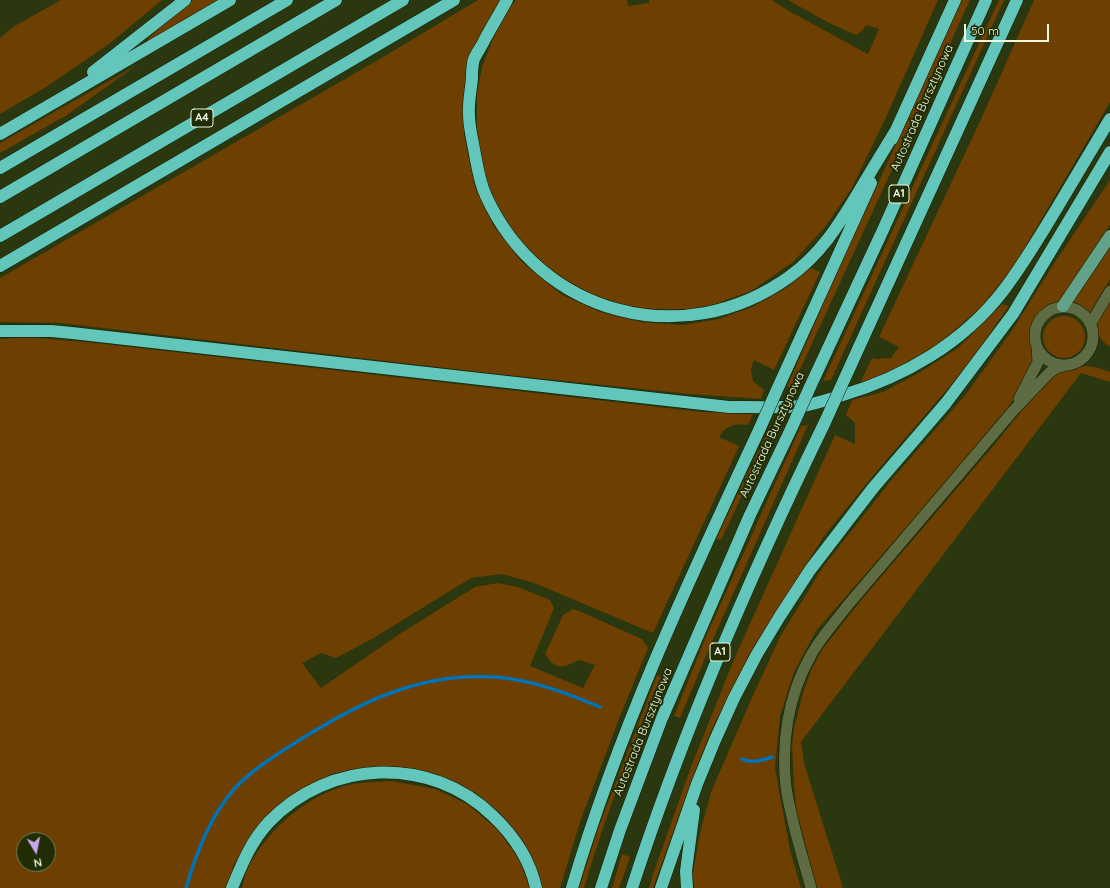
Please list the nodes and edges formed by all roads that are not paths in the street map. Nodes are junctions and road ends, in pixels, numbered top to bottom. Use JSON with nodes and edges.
{"nodes":[{"id":1,"x":185,"y":0,"type":"edge"},
{"id":2,"x":230,"y":0,"type":"edge"},
{"id":3,"x":286,"y":0,"type":"edge"},
{"id":4,"x":336,"y":0,"type":"edge"},
{"id":5,"x":403,"y":0,"type":"edge"},
{"id":6,"x":454,"y":0,"type":"edge"},
{"id":7,"x":507,"y":0,"type":"edge"},
{"id":8,"x":955,"y":0,"type":"edge"},
{"id":9,"x":986,"y":0,"type":"edge"},
{"id":10,"x":1017,"y":0,"type":"edge"},
{"id":11,"x":55,"y":102,"type":"junction"},
{"id":12,"x":1110,"y":119,"type":"edge"},
{"id":13,"x":894,"y":132,"type":"junction"},
{"id":14,"x":0,"y":134,"type":"edge"},
{"id":15,"x":1110,"y":152,"type":"edge"},
{"id":16,"x":0,"y":168,"type":"edge"},
{"id":17,"x":0,"y":197,"type":"edge"},
{"id":18,"x":0,"y":236,"type":"edge"},
{"id":19,"x":1110,"y":236,"type":"edge"},
{"id":20,"x":0,"y":266,"type":"edge"},
{"id":21,"x":1110,"y":291,"type":"edge"},
{"id":22,"x":1063,"y":306,"type":"junction"},
{"id":23,"x":1091,"y":323,"type":"junction"},
{"id":24,"x":0,"y":330,"type":"edge"},
{"id":25,"x":1036,"y":344,"type":"junction"},
{"id":26,"x":1067,"y":365,"type":"junction"},
{"id":27,"x":1013,"y":411,"type":"junction"},
{"id":28,"x":697,"y":784,"type":"junction"},
{"id":29,"x":232,"y":888,"type":"edge"},
{"id":30,"x":536,"y":888,"type":"edge"},
{"id":31,"x":572,"y":888,"type":"edge"},
{"id":32,"x":601,"y":888,"type":"edge"},
{"id":33,"x":632,"y":888,"type":"edge"},
{"id":34,"x":661,"y":888,"type":"edge"},
{"id":35,"x":687,"y":888,"type":"edge"},
{"id":36,"x":811,"y":888,"type":"edge"}],
"edges":[{"from":1,"to":11,"type":"highway"},
{"from":2,"to":11,"type":"highway"},
{"from":3,"to":16,"type":"highway"},
{"from":4,"to":17,"type":"highway"},
{"from":5,"to":18,"type":"highway","number":"A4"},
{"from":6,"to":20,"type":"highway"},
{"from":7,"to":13,"type":"highway"},
{"from":8,"to":13,"type":"highway"},
{"from":9,"to":32,"type":"highway","name":"Autostrada Bursztynowa","number":"A1","bridge":true},
{"from":10,"to":33,"type":"highway","number":"A1","bridge":true},
{"from":11,"to":14,"type":"highway"},
{"from":12,"to":24,"type":"highway"},
{"from":13,"to":31,"type":"highway","bridge":true},
{"from":15,"to":28,"type":"highway"},
{"from":19,"to":22,"type":"main road"},
{"from":21,"to":23,"type":"street"},
{"from":22,"to":23,"type":"street"},
{"from":22,"to":25,"type":"street"},
{"from":23,"to":26,"type":"street"},
{"from":25,"to":26,"type":"street"},
{"from":25,"to":27,"type":"street"},
{"from":26,"to":27,"type":"street"},
{"from":27,"to":36,"type":"street"},
{"from":28,"to":34,"type":"highway"},
{"from":28,"to":35,"type":"highway"},
{"from":29,"to":30,"type":"highway"}]}
